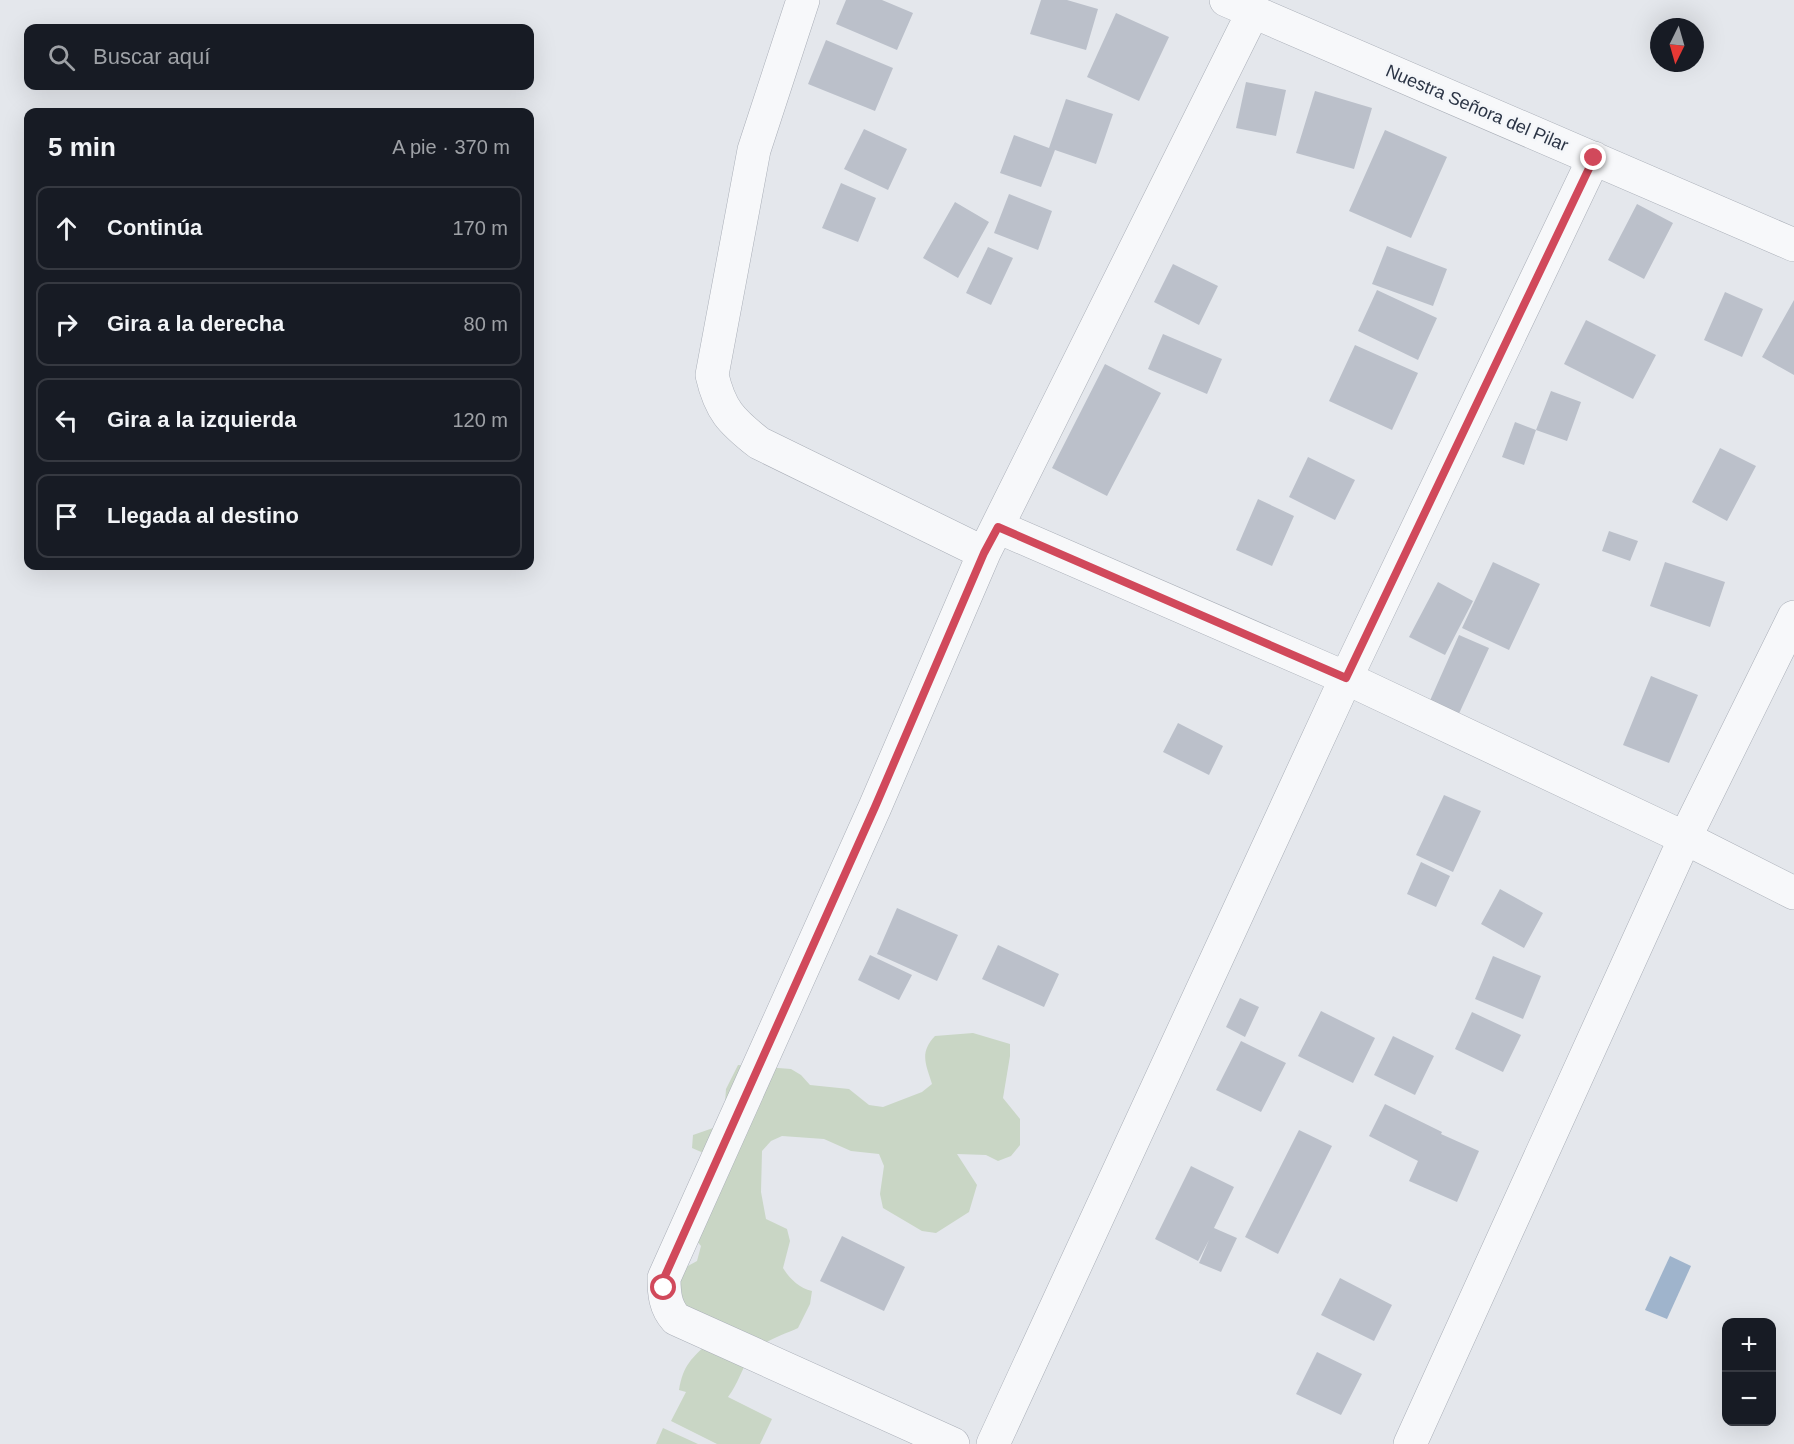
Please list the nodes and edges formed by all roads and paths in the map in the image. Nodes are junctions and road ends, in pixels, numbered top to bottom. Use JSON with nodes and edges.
{"nodes":[{"id":1,"x":803,"y":0,"type":"edge"},
{"id":2,"x":1240,"y":6,"type":"edge"},
{"id":3,"x":1594,"y":158,"type":"junction"},
{"id":4,"x":1794,"y":245,"type":"edge"},
{"id":5,"x":991,"y":540,"type":"junction"},
{"id":6,"x":1794,"y":617,"type":"edge"},
{"id":7,"x":1346,"y":678,"type":"junction"},
{"id":8,"x":1685,"y":838,"type":"junction"},
{"id":9,"x":1794,"y":892,"type":"edge"},
{"id":10,"x":953,"y":1444,"type":"edge"},
{"id":11,"x":993,"y":1444,"type":"edge"},
{"id":12,"x":1410,"y":1444,"type":"edge"}],
"edges":[{"from":1,"to":5,"type":"street"},
{"from":2,"to":3,"type":"street","name":"Nuestra Señora del Pilar"},
{"from":2,"to":5,"type":"street"},
{"from":3,"to":4,"type":"street","name":"Nuestra Señora del Pilar"},
{"from":3,"to":7,"type":"street"},
{"from":5,"to":7,"type":"street"},
{"from":5,"to":10,"type":"street"},
{"from":6,"to":8,"type":"street"},
{"from":7,"to":8,"type":"street"},
{"from":7,"to":11,"type":"street"},
{"from":8,"to":9,"type":"street"},
{"from":8,"to":12,"type":"street"}]}
